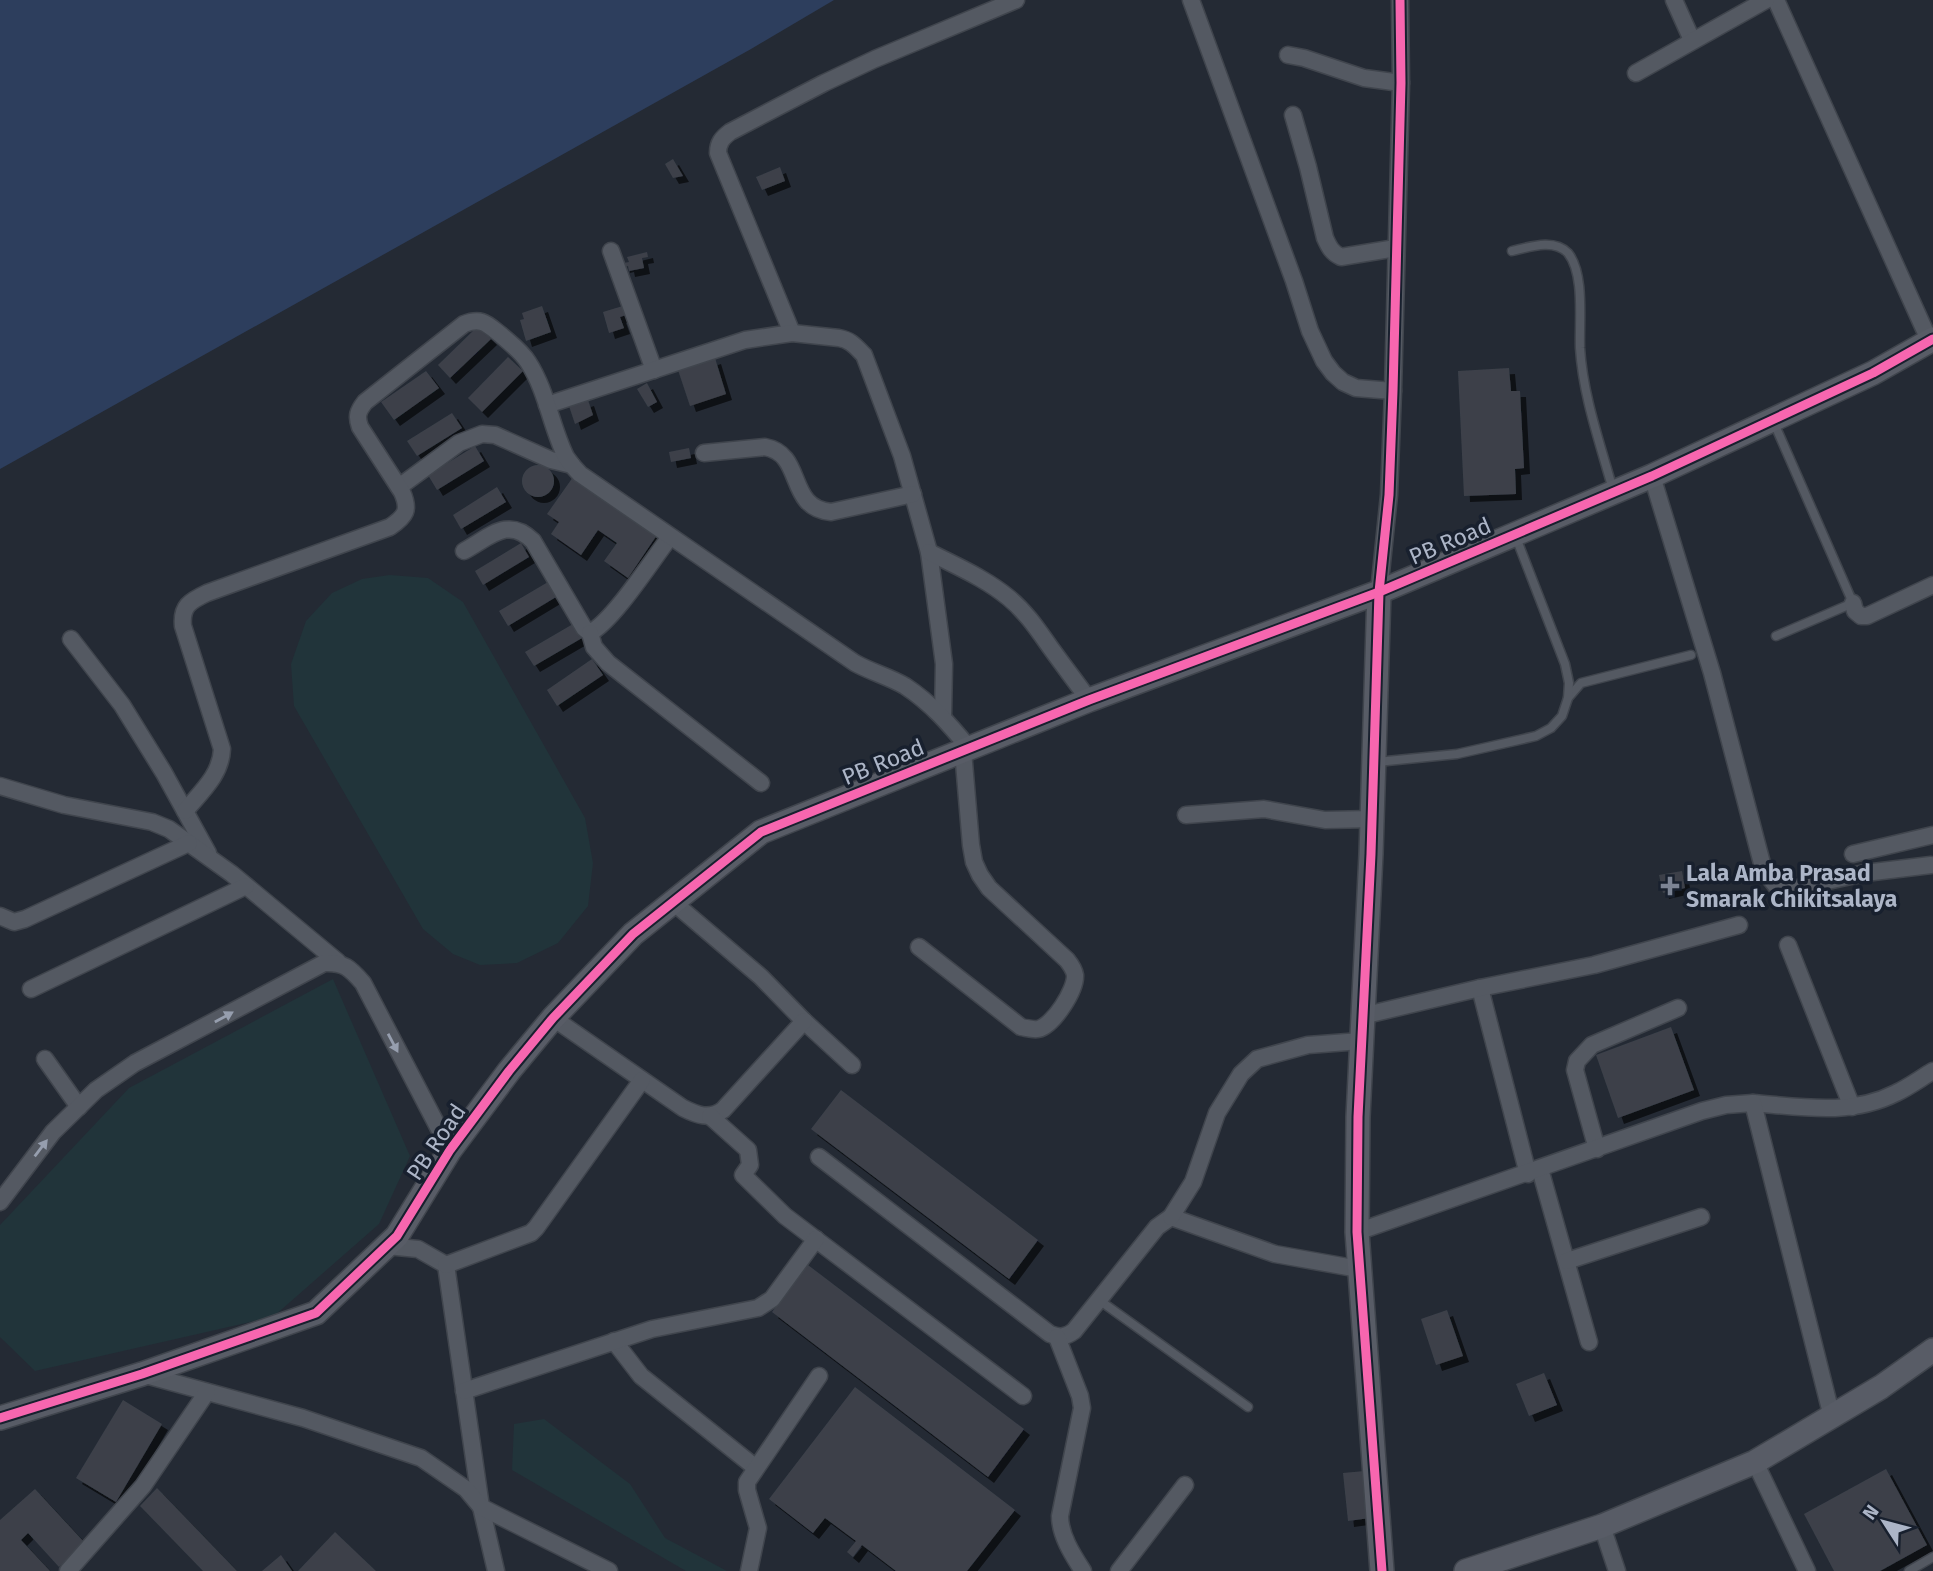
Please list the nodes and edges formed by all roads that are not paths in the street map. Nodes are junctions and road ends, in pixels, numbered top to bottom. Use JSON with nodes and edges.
{"nodes":[{"id":1,"x":1016,"y":0,"type":"edge"},
{"id":2,"x":1191,"y":0,"type":"edge"},
{"id":3,"x":1399,"y":0,"type":"edge"},
{"id":4,"x":1674,"y":0,"type":"edge"},
{"id":5,"x":1766,"y":0,"type":"edge"},
{"id":6,"x":1776,"y":0,"type":"edge"},
{"id":7,"x":1692,"y":40,"type":"junction"},
{"id":8,"x":1288,"y":55,"type":"dead end"},
{"id":9,"x":1636,"y":73,"type":"dead end"},
{"id":10,"x":1401,"y":83,"type":"junction"},
{"id":11,"x":1293,"y":115,"type":"dead end"},
{"id":12,"x":1396,"y":248,"type":"junction"},
{"id":13,"x":611,"y":251,"type":"dead end"},
{"id":14,"x":1512,"y":251,"type":"dead end"},
{"id":15,"x":792,"y":333,"type":"junction"},
{"id":16,"x":1931,"y":340,"type":"edge"},
{"id":17,"x":654,"y":370,"type":"junction"},
{"id":18,"x":1393,"y":391,"type":"junction"},
{"id":19,"x":547,"y":405,"type":"junction"},
{"id":20,"x":1772,"y":420,"type":"junction"},
{"id":21,"x":704,"y":453,"type":"dead end"},
{"id":22,"x":572,"y":465,"type":"junction"},
{"id":23,"x":1653,"y":476,"type":"junction"},
{"id":24,"x":398,"y":487,"type":"junction"},
{"id":25,"x":1614,"y":492,"type":"junction"},
{"id":26,"x":913,"y":494,"type":"junction"},
{"id":27,"x":1514,"y":534,"type":"junction"},
{"id":28,"x":670,"y":537,"type":"junction"},
{"id":29,"x":464,"y":551,"type":"dead end"},
{"id":30,"x":929,"y":552,"type":"junction"},
{"id":31,"x":1933,"y":585,"type":"edge"},
{"id":32,"x":1379,"y":592,"type":"junction"},
{"id":33,"x":1853,"y":603,"type":"junction"},
{"id":34,"x":590,"y":633,"type":"junction"},
{"id":35,"x":1776,"y":636,"type":"dead end"},
{"id":36,"x":71,"y":639,"type":"dead end"},
{"id":37,"x":1691,"y":655,"type":"dead end"},
{"id":38,"x":1568,"y":698,"type":"junction"},
{"id":39,"x":1089,"y":700,"type":"junction"},
{"id":40,"x":943,"y":716,"type":"junction"},
{"id":41,"x":966,"y":750,"type":"junction"},
{"id":42,"x":1374,"y":762,"type":"junction"},
{"id":43,"x":761,"y":783,"type":"dead end"},
{"id":44,"x":0,"y":786,"type":"edge"},
{"id":45,"x":185,"y":811,"type":"junction"},
{"id":46,"x":1186,"y":815,"type":"dead end"},
{"id":47,"x":1373,"y":820,"type":"junction"},
{"id":48,"x":1933,"y":835,"type":"edge"},
{"id":49,"x":189,"y":843,"type":"junction"},
{"id":50,"x":1853,"y":854,"type":"dead end"},
{"id":51,"x":211,"y":858,"type":"junction"},
{"id":52,"x":1931,"y":865,"type":"dead end"},
{"id":53,"x":246,"y":886,"type":"junction"},
{"id":54,"x":673,"y":902,"type":"junction"},
{"id":55,"x":2,"y":922,"type":"edge"},
{"id":56,"x":1739,"y":925,"type":"dead end"},
{"id":57,"x":1788,"y":944,"type":"dead end"},
{"id":58,"x":919,"y":947,"type":"dead end"},
{"id":59,"x":338,"y":962,"type":"junction"},
{"id":60,"x":1480,"y":988,"type":"junction"},
{"id":61,"x":31,"y":989,"type":"dead end"},
{"id":62,"x":1678,"y":1008,"type":"dead end"},
{"id":63,"x":1362,"y":1016,"type":"junction"},
{"id":64,"x":553,"y":1018,"type":"junction"},
{"id":65,"x":804,"y":1021,"type":"junction"},
{"id":66,"x":1361,"y":1041,"type":"junction"},
{"id":67,"x":45,"y":1059,"type":"dead end"},
{"id":68,"x":852,"y":1065,"type":"dead end"},
{"id":69,"x":1933,"y":1071,"type":"edge"},
{"id":70,"x":642,"y":1080,"type":"junction"},
{"id":71,"x":1753,"y":1103,"type":"junction"},
{"id":72,"x":79,"y":1107,"type":"junction"},
{"id":73,"x":1852,"y":1107,"type":"junction"},
{"id":74,"x":710,"y":1116,"type":"junction"},
{"id":75,"x":1597,"y":1149,"type":"junction"},
{"id":76,"x":450,"y":1150,"type":"junction"},
{"id":77,"x":819,"y":1157,"type":"dead end"},
{"id":78,"x":1534,"y":1172,"type":"junction"},
{"id":79,"x":0,"y":1202,"type":"edge"},
{"id":80,"x":1171,"y":1217,"type":"junction"},
{"id":81,"x":1701,"y":1217,"type":"dead end"},
{"id":82,"x":1357,"y":1233,"type":"junction"},
{"id":83,"x":816,"y":1239,"type":"junction"},
{"id":84,"x":387,"y":1246,"type":"junction"},
{"id":85,"x":1567,"y":1261,"type":"junction"},
{"id":86,"x":446,"y":1265,"type":"junction"},
{"id":87,"x":1359,"y":1269,"type":"junction"},
{"id":88,"x":1099,"y":1300,"type":"junction"},
{"id":89,"x":1057,"y":1337,"type":"junction"},
{"id":90,"x":614,"y":1342,"type":"junction"},
{"id":91,"x":1589,"y":1342,"type":"dead end"},
{"id":92,"x":1933,"y":1350,"type":"edge"},
{"id":93,"x":142,"y":1374,"type":"junction"},
{"id":94,"x":819,"y":1376,"type":"dead end"},
{"id":95,"x":464,"y":1391,"type":"junction"},
{"id":96,"x":208,"y":1392,"type":"junction"},
{"id":97,"x":1023,"y":1396,"type":"dead end"},
{"id":98,"x":1248,"y":1407,"type":"dead end"},
{"id":99,"x":1832,"y":1417,"type":"junction"},
{"id":100,"x":0,"y":1418,"type":"edge"},
{"id":101,"x":1755,"y":1462,"type":"junction"},
{"id":102,"x":756,"y":1468,"type":"junction"},
{"id":103,"x":1185,"y":1485,"type":"dead end"},
{"id":104,"x":481,"y":1507,"type":"junction"},
{"id":105,"x":1602,"y":1527,"type":"junction"},
{"id":106,"x":1933,"y":1557,"type":"edge"},
{"id":107,"x":68,"y":1571,"type":"edge"},
{"id":108,"x":496,"y":1571,"type":"edge"},
{"id":109,"x":609,"y":1571,"type":"edge"},
{"id":110,"x":749,"y":1571,"type":"edge"},
{"id":111,"x":1083,"y":1571,"type":"edge"},
{"id":112,"x":1119,"y":1571,"type":"edge"},
{"id":113,"x":1382,"y":1571,"type":"edge"},
{"id":114,"x":1466,"y":1571,"type":"edge"},
{"id":115,"x":1617,"y":1571,"type":"edge"},
{"id":116,"x":1807,"y":1571,"type":"edge"},
{"id":117,"x":1909,"y":1571,"type":"edge"}],
"edges":[{"from":1,"to":15,"type":"street"},
{"from":2,"to":18,"type":"street"},
{"from":3,"to":10,"type":"street"},
{"from":4,"to":7,"type":"street"},
{"from":5,"to":7,"type":"street"},
{"from":6,"to":16,"type":"street"},
{"from":7,"to":9,"type":"street"},
{"from":8,"to":10,"type":"street"},
{"from":10,"to":12,"type":"street"},
{"from":11,"to":12,"type":"street"},
{"from":12,"to":18,"type":"street"},
{"from":13,"to":17,"type":"street"},
{"from":14,"to":25,"type":"lane"},
{"from":15,"to":17,"type":"street"},
{"from":15,"to":26,"type":"street"},
{"from":16,"to":20,"type":"street","name":"PB Road"},
{"from":17,"to":19,"type":"street"},
{"from":18,"to":32,"type":"street"},
{"from":19,"to":22,"type":"street"},
{"from":19,"to":24,"type":"street"},
{"from":20,"to":23,"type":"street","name":"PB Road"},
{"from":20,"to":33,"type":"lane"},
{"from":21,"to":26,"type":"street"},
{"from":22,"to":24,"type":"street"},
{"from":22,"to":28,"type":"street"},
{"from":23,"to":25,"type":"street","name":"PB Road"},
{"from":23,"to":52,"type":"street"},
{"from":24,"to":45,"type":"street"},
{"from":25,"to":27,"type":"street","name":"PB Road"},
{"from":26,"to":30,"type":"street"},
{"from":27,"to":32,"type":"street","name":"PB Road"},
{"from":27,"to":38,"type":"lane"},
{"from":28,"to":34,"type":"street"},
{"from":28,"to":40,"type":"street"},
{"from":29,"to":34,"type":"street"},
{"from":30,"to":39,"type":"street"},
{"from":30,"to":40,"type":"street"},
{"from":31,"to":33,"type":"street"},
{"from":32,"to":39,"type":"street","name":"PB Road"},
{"from":32,"to":42,"type":"street"},
{"from":33,"to":35,"type":"lane"},
{"from":34,"to":43,"type":"street"},
{"from":36,"to":45,"type":"street"},
{"from":37,"to":38,"type":"lane"},
{"from":38,"to":42,"type":"lane"},
{"from":39,"to":41,"type":"street","name":"PB Road"},
{"from":40,"to":41,"type":"street"},
{"from":41,"to":54,"type":"street","name":"PB Road"},
{"from":41,"to":58,"type":"street"},
{"from":42,"to":47,"type":"street"},
{"from":44,"to":49,"type":"street"},
{"from":45,"to":51,"type":"street"},
{"from":46,"to":47,"type":"street"},
{"from":47,"to":63,"type":"street"},
{"from":48,"to":50,"type":"street"},
{"from":49,"to":51,"type":"street"},
{"from":49,"to":55,"type":"street"},
{"from":51,"to":53,"type":"street"},
{"from":53,"to":59,"type":"street"},
{"from":53,"to":61,"type":"street"},
{"from":54,"to":64,"type":"street","name":"PB Road"},
{"from":54,"to":65,"type":"street"},
{"from":56,"to":60,"type":"street"},
{"from":57,"to":73,"type":"street"},
{"from":72,"to":59,"type":"street","one_way":true},
{"from":59,"to":76,"type":"street","one_way":true},
{"from":60,"to":63,"type":"street"},
{"from":60,"to":78,"type":"street"},
{"from":62,"to":75,"type":"street"},
{"from":63,"to":66,"type":"street"},
{"from":64,"to":70,"type":"street"},
{"from":64,"to":76,"type":"street","name":"PB Road"},
{"from":65,"to":68,"type":"street"},
{"from":65,"to":74,"type":"street"},
{"from":66,"to":80,"type":"street"},
{"from":66,"to":82,"type":"street"},
{"from":67,"to":72,"type":"street"},
{"from":69,"to":73,"type":"street"},
{"from":70,"to":74,"type":"street"},
{"from":70,"to":86,"type":"street"},
{"from":71,"to":73,"type":"street"},
{"from":71,"to":75,"type":"street"},
{"from":71,"to":99,"type":"street"},
{"from":79,"to":72,"type":"street","one_way":true},
{"from":74,"to":83,"type":"street"},
{"from":75,"to":78,"type":"street"},
{"from":76,"to":84,"type":"street","name":"PB Road"},
{"from":77,"to":89,"type":"street"},
{"from":78,"to":82,"type":"street"},
{"from":78,"to":85,"type":"street"},
{"from":80,"to":87,"type":"street"},
{"from":80,"to":88,"type":"street"},
{"from":81,"to":85,"type":"street"},
{"from":82,"to":87,"type":"street"},
{"from":83,"to":90,"type":"street"},
{"from":83,"to":97,"type":"street"},
{"from":84,"to":86,"type":"street"},
{"from":84,"to":93,"type":"street","name":"PB Road"},
{"from":85,"to":91,"type":"street"},
{"from":86,"to":95,"type":"street"},
{"from":87,"to":113,"type":"street"},
{"from":88,"to":89,"type":"street"},
{"from":88,"to":98,"type":"lane"},
{"from":89,"to":111,"type":"street"},
{"from":90,"to":95,"type":"street"},
{"from":90,"to":102,"type":"street"},
{"from":92,"to":99,"type":"street"},
{"from":93,"to":96,"type":"street"},
{"from":93,"to":100,"type":"street","name":"PB Road"},
{"from":94,"to":102,"type":"street"},
{"from":95,"to":104,"type":"street"},
{"from":96,"to":104,"type":"street"},
{"from":96,"to":107,"type":"street"},
{"from":99,"to":101,"type":"street"},
{"from":101,"to":105,"type":"street"},
{"from":101,"to":116,"type":"street"},
{"from":102,"to":110,"type":"street"},
{"from":103,"to":112,"type":"street"},
{"from":104,"to":108,"type":"street"},
{"from":104,"to":109,"type":"street"},
{"from":105,"to":114,"type":"street"},
{"from":105,"to":115,"type":"street"},
{"from":106,"to":117,"type":"lane"}]}
